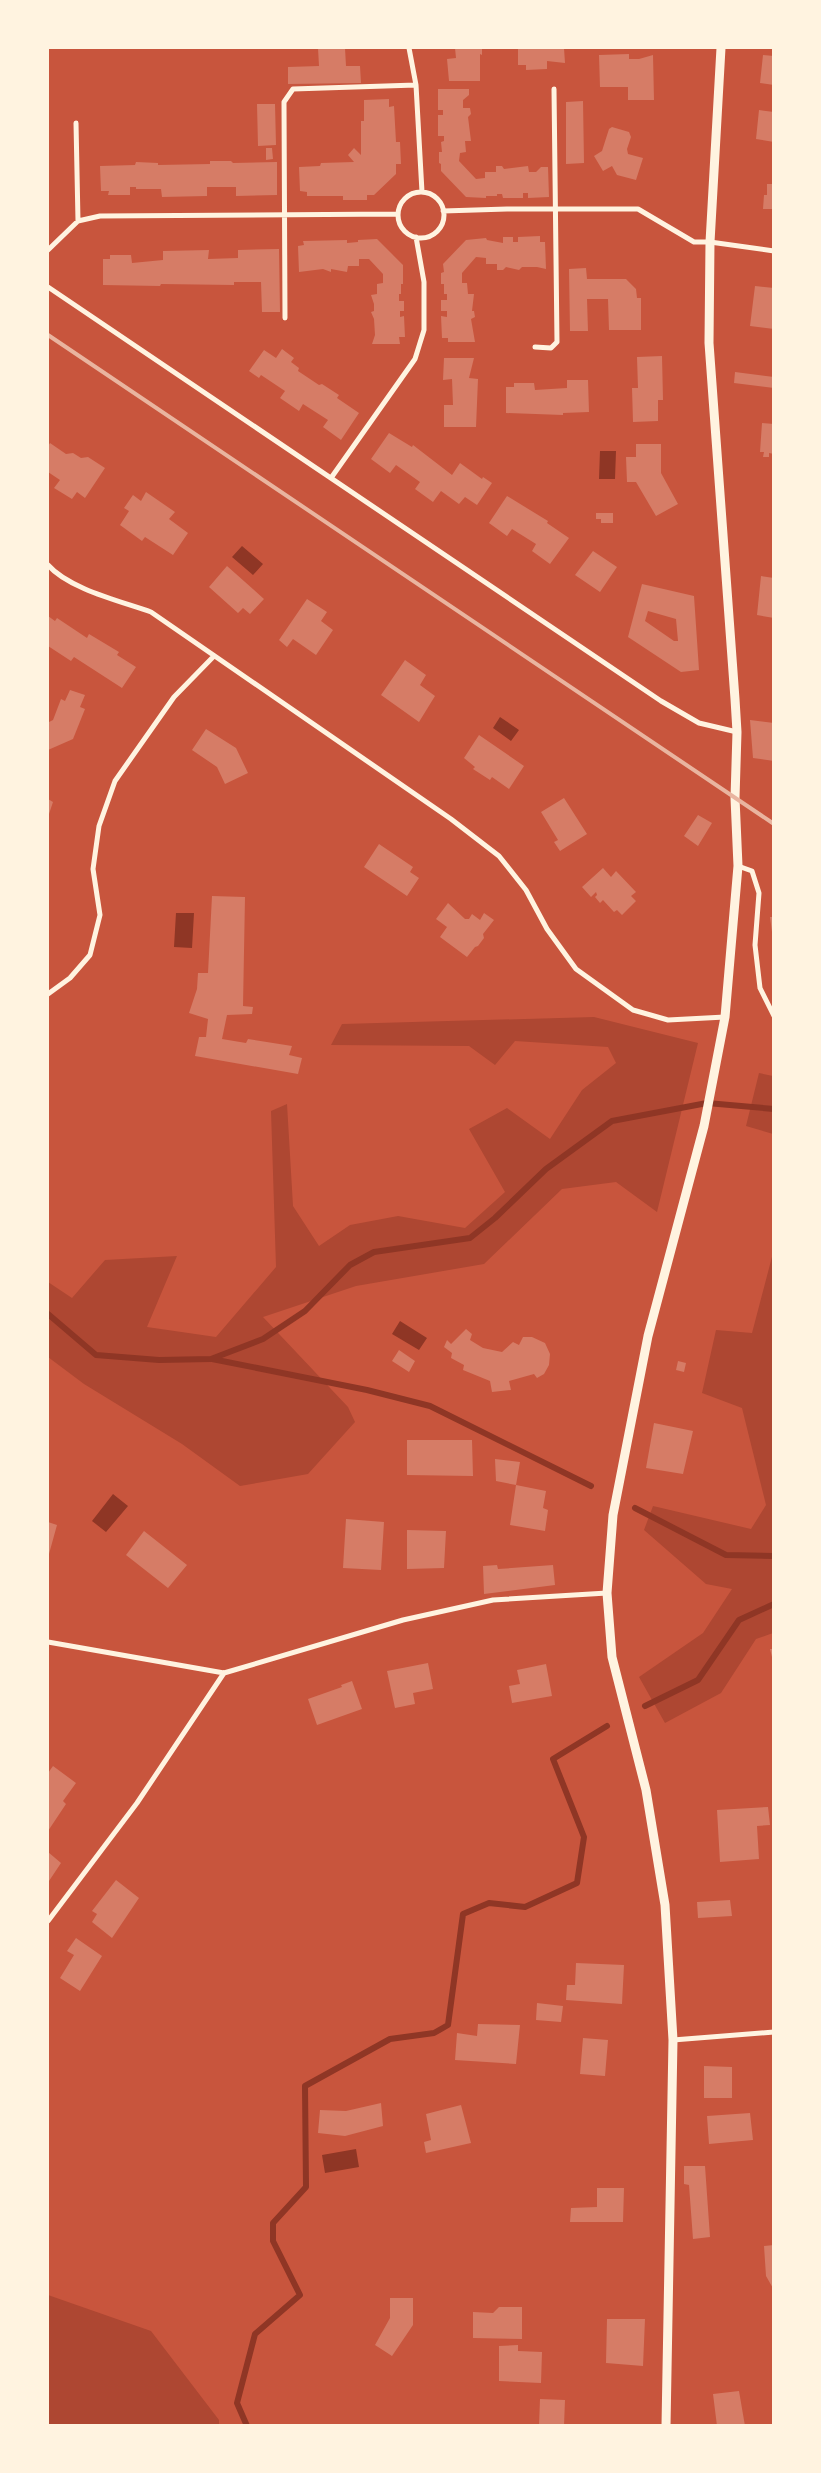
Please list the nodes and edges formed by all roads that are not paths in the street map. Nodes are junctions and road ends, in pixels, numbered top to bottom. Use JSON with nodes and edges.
{"nodes":[{"id":1,"x":409,"y":48,"type":"edge"},
{"id":2,"x":721,"y":48,"type":"edge"},
{"id":3,"x":416,"y":86,"type":"junction"},
{"id":4,"x":554,"y":88,"type":"dead end"},
{"id":5,"x":76,"y":123,"type":"dead end"},
{"id":6,"x":422,"y":192,"type":"junction"},
{"id":7,"x":556,"y":209,"type":"junction"},
{"id":8,"x":443,"y":211,"type":"junction"},
{"id":9,"x":398,"y":214,"type":"junction"},
{"id":10,"x":285,"y":216,"type":"junction"},
{"id":11,"x":78,"y":221,"type":"junction"},
{"id":12,"x":416,"y":237,"type":"junction"},
{"id":13,"x":710,"y":242,"type":"junction"},
{"id":14,"x":48,"y":250,"type":"edge"},
{"id":15,"x":774,"y":251,"type":"edge"},
{"id":16,"x":48,"y":287,"type":"edge"},
{"id":17,"x":285,"y":318,"type":"dead end"},
{"id":18,"x":535,"y":347,"type":"dead end"},
{"id":19,"x":331,"y":478,"type":"junction"},
{"id":20,"x":48,"y":565,"type":"edge"},
{"id":21,"x":214,"y":656,"type":"junction"},
{"id":22,"x":737,"y":732,"type":"junction"},
{"id":23,"x":738,"y":866,"type":"junction"},
{"id":24,"x":48,"y":994,"type":"edge"},
{"id":25,"x":774,"y":1016,"type":"edge"},
{"id":26,"x":725,"y":1017,"type":"junction"},
{"id":27,"x":607,"y":1593,"type":"junction"},
{"id":28,"x":48,"y":1642,"type":"edge"},
{"id":29,"x":224,"y":1673,"type":"junction"},
{"id":30,"x":48,"y":1921,"type":"edge"},
{"id":31,"x":774,"y":2032,"type":"edge"},
{"id":32,"x":673,"y":2040,"type":"junction"},
{"id":33,"x":666,"y":2426,"type":"edge"}],
"edges":[{"from":1,"to":3,"type":"street"},
{"from":2,"to":13,"type":"street"},
{"from":3,"to":6,"type":"street"},
{"from":3,"to":10,"type":"street"},
{"from":4,"to":7,"type":"street"},
{"from":5,"to":11,"type":"street"},
{"from":6,"to":8,"type":"street"},
{"from":6,"to":9,"type":"street"},
{"from":7,"to":8,"type":"street"},
{"from":7,"to":13,"type":"street"},
{"from":7,"to":18,"type":"street"},
{"from":8,"to":12,"type":"street"},
{"from":9,"to":10,"type":"street"},
{"from":9,"to":12,"type":"street"},
{"from":10,"to":11,"type":"street"},
{"from":10,"to":17,"type":"street"},
{"from":11,"to":14,"type":"street"},
{"from":12,"to":19,"type":"street"},
{"from":13,"to":15,"type":"street"},
{"from":13,"to":22,"type":"street"},
{"from":16,"to":19,"type":"street"},
{"from":19,"to":22,"type":"street"},
{"from":20,"to":21,"type":"street"},
{"from":21,"to":24,"type":"street"},
{"from":21,"to":26,"type":"street"},
{"from":22,"to":23,"type":"street"},
{"from":23,"to":25,"type":"street"},
{"from":23,"to":26,"type":"street"},
{"from":26,"to":27,"type":"street"},
{"from":27,"to":29,"type":"street"},
{"from":27,"to":32,"type":"street"},
{"from":28,"to":29,"type":"street"},
{"from":29,"to":30,"type":"street"},
{"from":31,"to":32,"type":"street"},
{"from":32,"to":33,"type":"street"}]}
